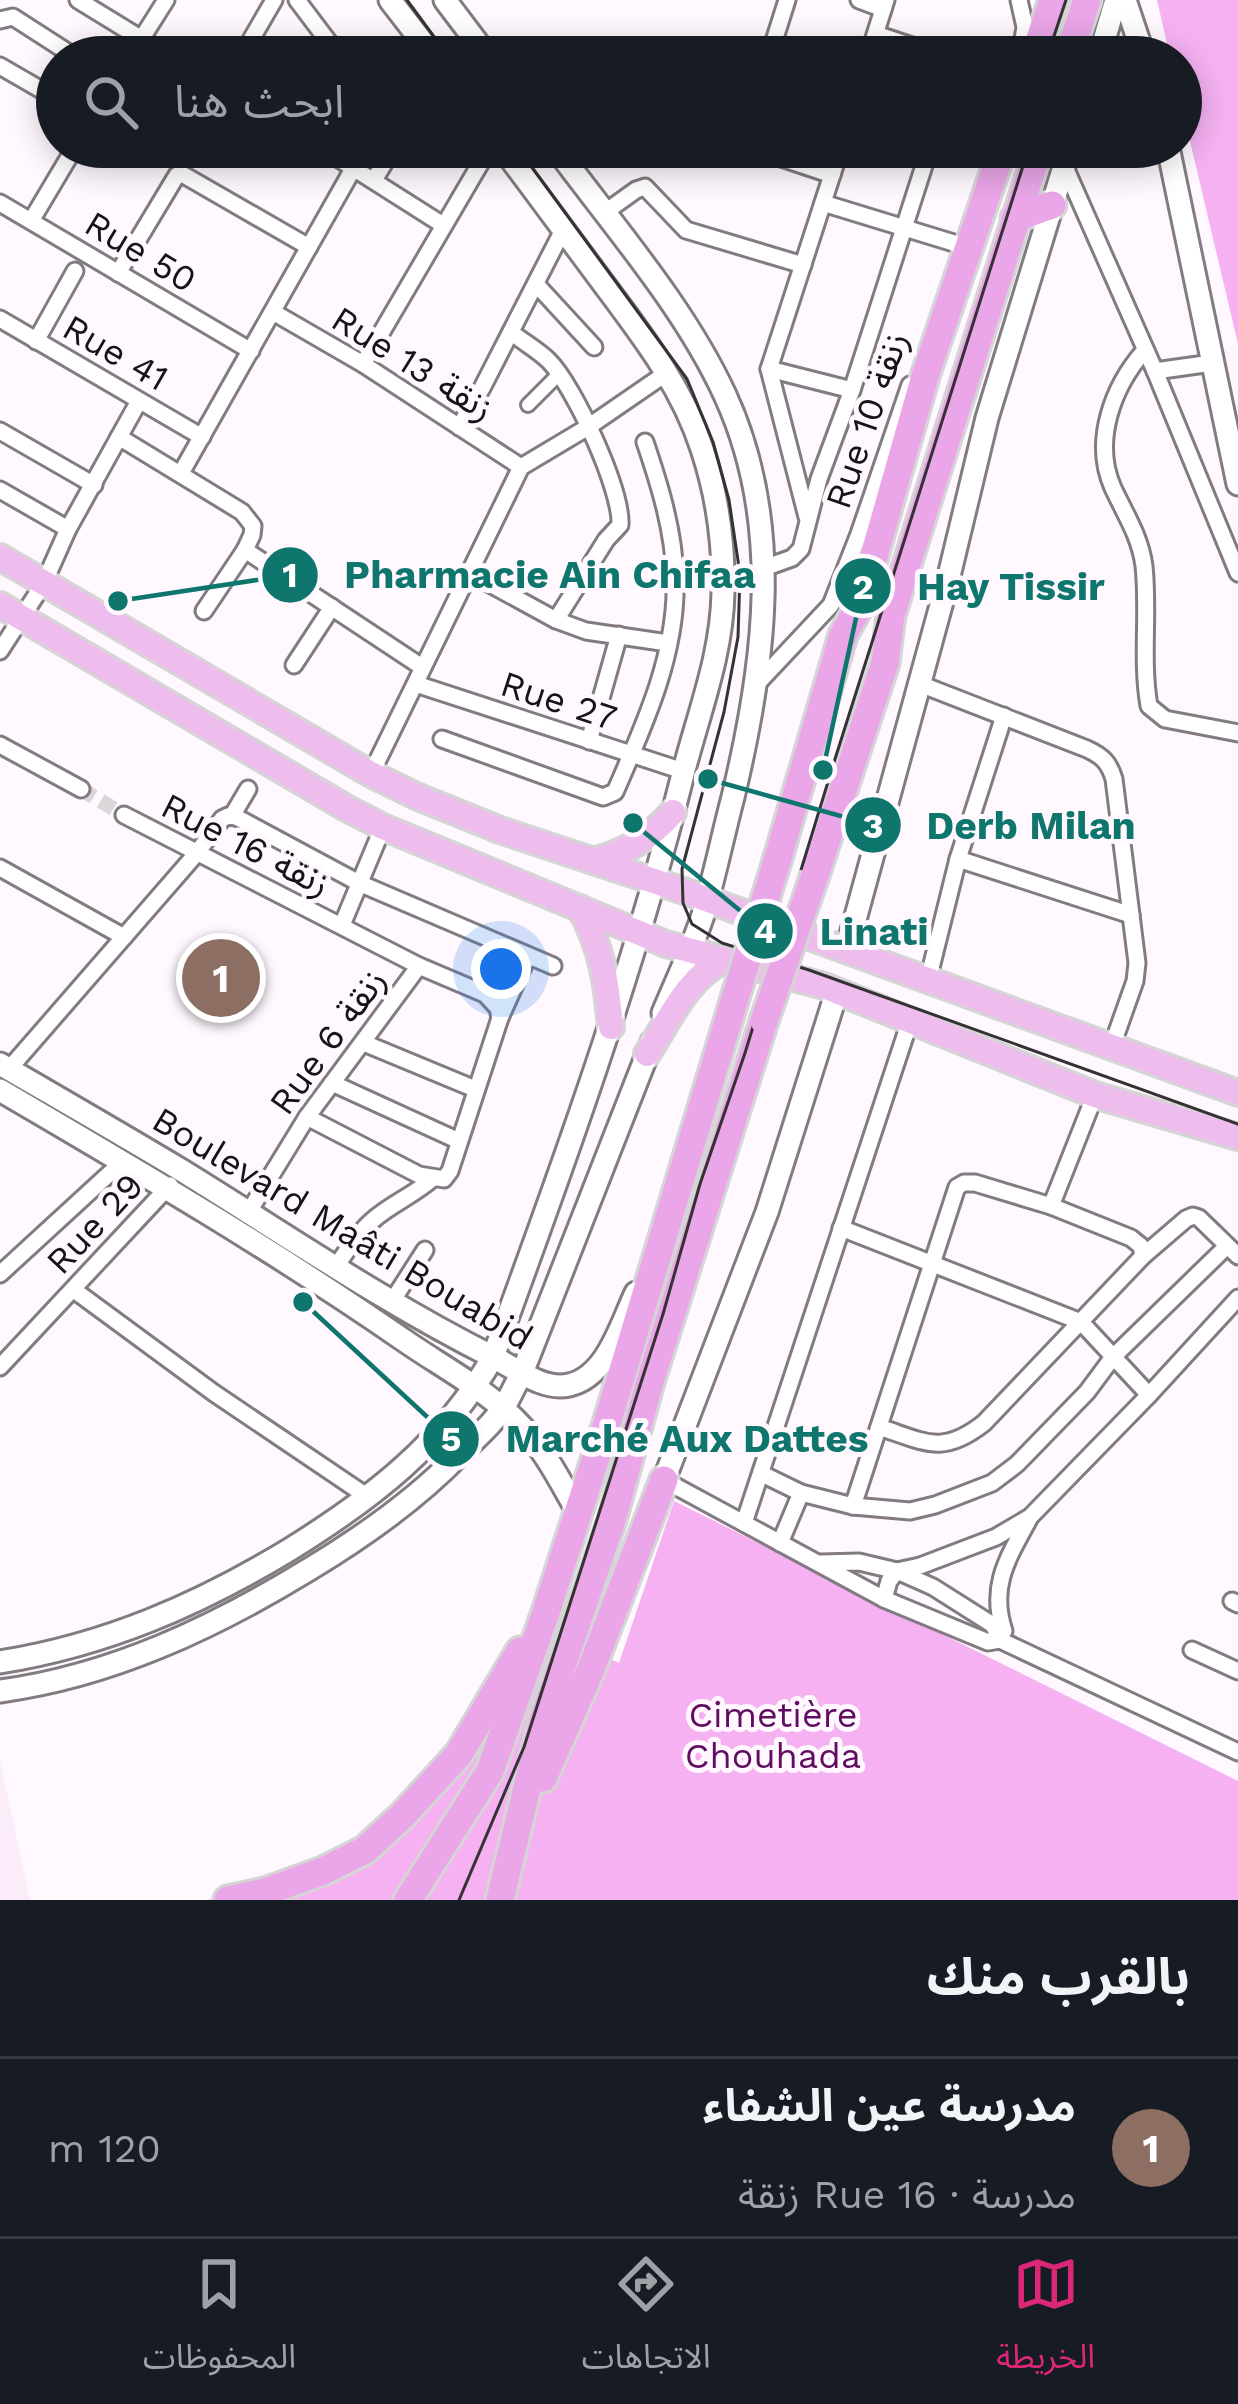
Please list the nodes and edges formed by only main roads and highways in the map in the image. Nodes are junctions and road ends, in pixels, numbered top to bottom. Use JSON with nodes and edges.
{"nodes":[{"id":1,"x":390,"y":0,"type":"edge"},
{"id":2,"x":445,"y":0,"type":"edge"},
{"id":3,"x":1087,"y":0,"type":"edge"},
{"id":4,"x":1121,"y":0,"type":"edge"},
{"id":5,"x":418,"y":36,"type":"edge"},
{"id":6,"x":472,"y":36,"type":"edge"},
{"id":7,"x":1075,"y":36,"type":"edge"},
{"id":8,"x":1107,"y":36,"type":"edge"},
{"id":9,"x":1136,"y":36,"type":"edge"},
{"id":10,"x":517,"y":168,"type":"edge"},
{"id":11,"x":570,"y":168,"type":"edge"},
{"id":12,"x":996,"y":168,"type":"edge"},
{"id":13,"x":1032,"y":168,"type":"edge"},
{"id":14,"x":1063,"y":168,"type":"edge"},
{"id":15,"x":1172,"y":168,"type":"edge"},
{"id":16,"x":1052,"y":205,"type":"junction"},
{"id":17,"x":1016,"y":218,"type":"junction"},
{"id":18,"x":1238,"y":484,"type":"edge"},
{"id":19,"x":0,"y":557,"type":"edge"},
{"id":20,"x":11,"y":612,"type":"edge"},
{"id":21,"x":674,"y":812,"type":"junction"},
{"id":22,"x":593,"y":861,"type":"junction"},
{"id":23,"x":655,"y":882,"type":"junction"},
{"id":24,"x":707,"y":899,"type":"junction"},
{"id":25,"x":580,"y":908,"type":"junction"},
{"id":26,"x":639,"y":934,"type":"junction"},
{"id":27,"x":847,"y":950,"type":"junction"},
{"id":28,"x":688,"y":951,"type":"junction"},
{"id":29,"x":724,"y":960,"type":"junction"},
{"id":30,"x":837,"y":991,"type":"junction"},
{"id":31,"x":610,"y":1027,"type":"junction"},
{"id":32,"x":647,"y":1054,"type":"junction"},
{"id":33,"x":3,"y":1074,"type":"edge"},
{"id":34,"x":1238,"y":1093,"type":"edge"},
{"id":35,"x":1238,"y":1137,"type":"edge"},
{"id":36,"x":659,"y":1244,"type":"junction"},
{"id":37,"x":493,"y":1357,"type":"junction"},
{"id":38,"x":522,"y":1372,"type":"junction"},
{"id":39,"x":475,"y":1389,"type":"junction"},
{"id":40,"x":503,"y":1408,"type":"junction"},
{"id":41,"x":664,"y":1480,"type":"joint"},
{"id":42,"x":578,"y":1512,"type":"junction"},
{"id":43,"x":546,"y":1612,"type":"junction"},
{"id":44,"x":59,"y":1651,"type":"junction"},
{"id":45,"x":0,"y":1662,"type":"edge"},
{"id":46,"x":64,"y":1678,"type":"junction"},
{"id":47,"x":0,"y":1690,"type":"edge"},
{"id":48,"x":521,"y":1819,"type":"junction"},
{"id":49,"x":228,"y":1900,"type":"edge"},
{"id":50,"x":408,"y":1900,"type":"edge"},
{"id":51,"x":500,"y":1900,"type":"edge"}],
"edges":[{"from":1,"to":5,"type":"main road"},
{"from":2,"to":6,"type":"main road"},
{"from":3,"to":7,"type":"highway"},
{"from":4,"to":8,"type":"main road"},
{"from":4,"to":9,"type":"main road"},
{"from":10,"to":21,"type":"main road"},
{"from":11,"to":24,"type":"main road"},
{"from":12,"to":36,"type":"highway","bridge":true},
{"from":13,"to":17,"type":"highway"},
{"from":14,"to":16,"type":"main road"},
{"from":15,"to":18,"type":"main road"},
{"from":16,"to":17,"type":"highway"},
{"from":16,"to":27,"type":"main road"},
{"from":17,"to":48,"type":"highway","bridge":true},
{"from":19,"to":22,"type":"main road"},
{"from":20,"to":25,"type":"main road"},
{"from":21,"to":22,"type":"main road"},
{"from":21,"to":23,"type":"main road"},
{"from":22,"to":23,"type":"main road"},
{"from":23,"to":24,"type":"main road"},
{"from":23,"to":26,"type":"main road"},
{"from":24,"to":27,"type":"main road"},
{"from":24,"to":28,"type":"main road"},
{"from":25,"to":26,"type":"main road"},
{"from":25,"to":31,"type":"main road"},
{"from":26,"to":28,"type":"main road"},
{"from":26,"to":31,"type":"main road"},
{"from":27,"to":34,"type":"main road"},
{"from":28,"to":29,"type":"main road"},
{"from":28,"to":32,"type":"main road"},
{"from":29,"to":30,"type":"main road"},
{"from":29,"to":32,"type":"main road"},
{"from":30,"to":35,"type":"main road"},
{"from":30,"to":41,"type":"main road"},
{"from":31,"to":37,"type":"main road"},
{"from":32,"to":38,"type":"main road"},
{"from":33,"to":37,"type":"main road","name":"Boulevard Maâti Bouabid"},
{"from":33,"to":39,"type":"main road","name":"Boulevard Maâti Bouabid"},
{"from":36,"to":38,"type":"main road","name":"Boulevard Maâti Bouabid"},
{"from":36,"to":42,"type":"highway"},
{"from":37,"to":38,"type":"main road","name":"Boulevard Maâti Bouabid"},
{"from":37,"to":39,"type":"main road"},
{"from":38,"to":40,"type":"main road"},
{"from":39,"to":40,"type":"main road","name":"Boulevard Maâti Bouabid"},
{"from":39,"to":44,"type":"main road"},
{"from":40,"to":42,"type":"main road","name":"Boulevard Maâti Bouabid"},
{"from":40,"to":46,"type":"main road"},
{"from":41,"to":48,"type":"highway"},
{"from":42,"to":43,"type":"highway"},
{"from":43,"to":49,"type":"highway"},
{"from":43,"to":50,"type":"highway"},
{"from":44,"to":45,"type":"main road"},
{"from":44,"to":46,"type":"main road"},
{"from":46,"to":47,"type":"main road"},
{"from":48,"to":51,"type":"highway"}]}
